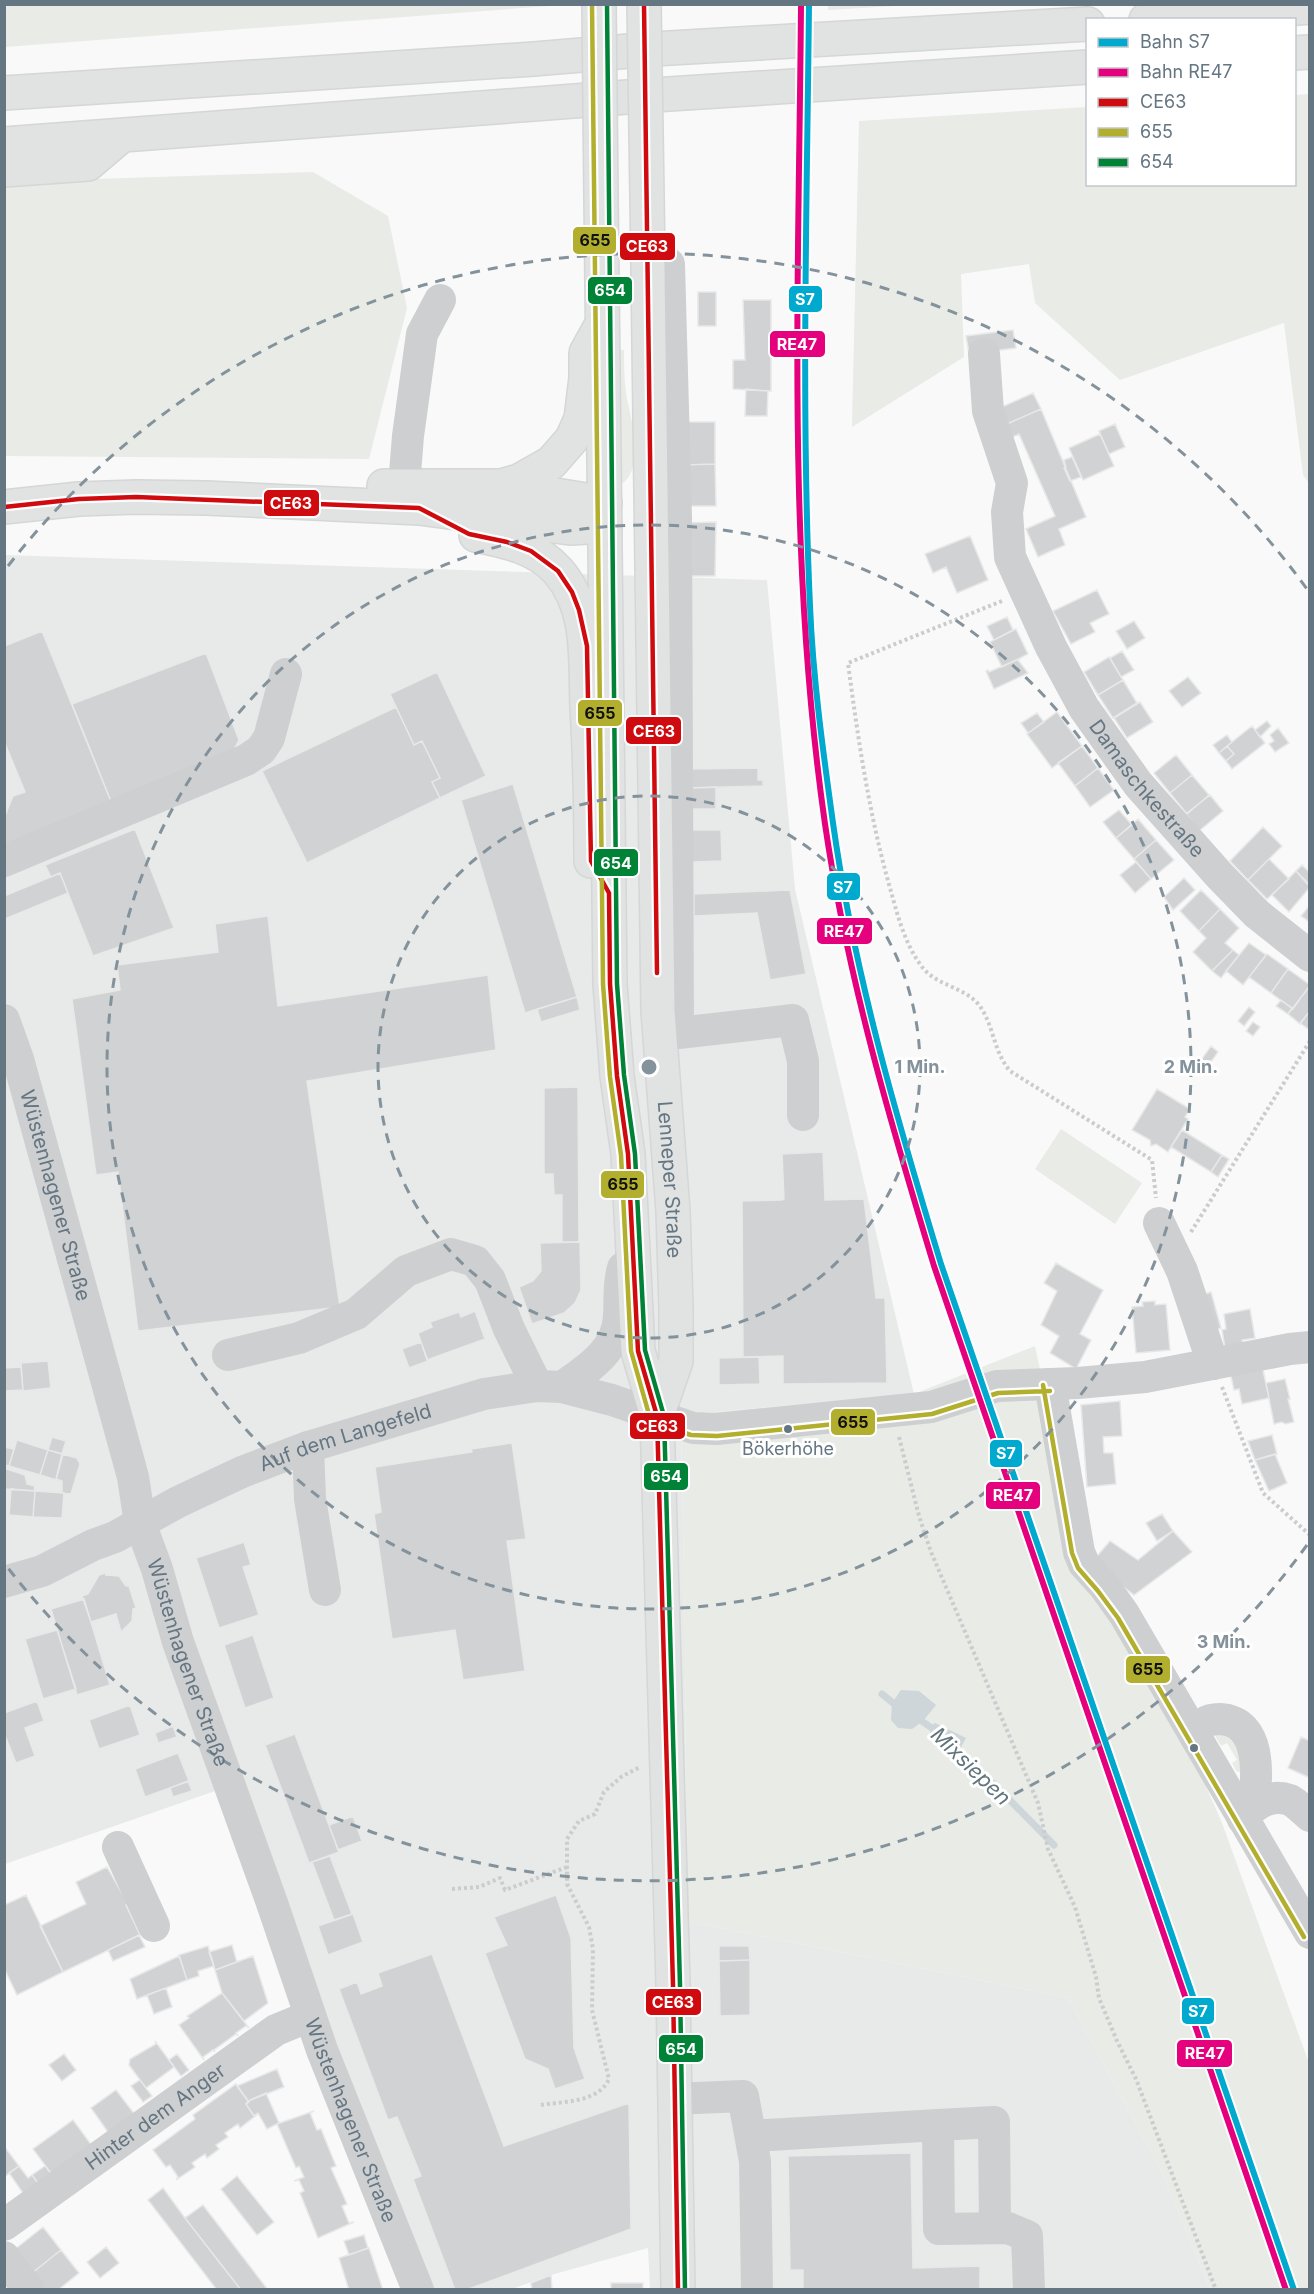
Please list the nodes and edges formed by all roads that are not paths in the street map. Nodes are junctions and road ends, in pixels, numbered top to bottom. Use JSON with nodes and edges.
{"nodes":[{"id":1,"x":599,"y":4,"type":"edge"},
{"id":2,"x":644,"y":4,"type":"edge"},
{"id":3,"x":1310,"y":7,"type":"edge"},
{"id":4,"x":1171,"y":18,"type":"edge"},
{"id":5,"x":1086,"y":24,"type":"edge"},
{"id":6,"x":1086,"y":68,"type":"edge"},
{"id":7,"x":12,"y":91,"type":"edge"},
{"id":8,"x":122,"y":136,"type":"junction"},
{"id":9,"x":4,"y":144,"type":"edge"},
{"id":10,"x":4,"y":170,"type":"edge"},
{"id":11,"x":648,"y":266,"type":"junction"},
{"id":12,"x":440,"y":300,"type":"dead end"},
{"id":13,"x":603,"y":324,"type":"junction"},
{"id":14,"x":984,"y":354,"type":"dead end"},
{"id":15,"x":4,"y":486,"type":"edge"},
{"id":16,"x":499,"y":486,"type":"junction"},
{"id":17,"x":412,"y":497,"type":"junction"},
{"id":18,"x":4,"y":507,"type":"edge"},
{"id":19,"x":605,"y":514,"type":"junction"},
{"id":20,"x":651,"y":516,"type":"junction"},
{"id":21,"x":286,"y":674,"type":"dead end"},
{"id":22,"x":4,"y":861,"type":"edge"},
{"id":23,"x":609,"y":893,"type":"junction"},
{"id":24,"x":1310,"y":956,"type":"edge"},
{"id":25,"x":4,"y":1020,"type":"edge"},
{"id":26,"x":803,"y":1116,"type":"dead end"},
{"id":27,"x":1159,"y":1223,"type":"road end"},
{"id":28,"x":633,"y":1234,"type":"junction"},
{"id":29,"x":1310,"y":1347,"type":"edge"},
{"id":30,"x":228,"y":1355,"type":"dead end"},
{"id":31,"x":1213,"y":1364,"type":"junction"},
{"id":32,"x":1037,"y":1385,"type":"junction"},
{"id":33,"x":550,"y":1387,"type":"junction"},
{"id":34,"x":657,"y":1416,"type":"junction"},
{"id":35,"x":308,"y":1447,"type":"junction"},
{"id":36,"x":140,"y":1523,"type":"junction"},
{"id":37,"x":4,"y":1582,"type":"edge"},
{"id":38,"x":325,"y":1590,"type":"dead end"},
{"id":39,"x":1195,"y":1736,"type":"junction"},
{"id":40,"x":1248,"y":1812,"type":"junction"},
{"id":41,"x":1310,"y":1815,"type":"edge"},
{"id":42,"x":118,"y":1847,"type":"dead end"},
{"id":43,"x":154,"y":1926,"type":"dead end"},
{"id":44,"x":1310,"y":1934,"type":"edge"},
{"id":45,"x":310,"y":2016,"type":"junction"},
{"id":46,"x":674,"y":2099,"type":"junction"},
{"id":47,"x":938,"y":2125,"type":"junction"},
{"id":48,"x":751,"y":2136,"type":"junction"},
{"id":49,"x":4,"y":2225,"type":"edge"},
{"id":50,"x":995,"y":2228,"type":"junction"},
{"id":51,"x":4,"y":2257,"type":"edge"},
{"id":52,"x":29,"y":2289,"type":"edge"},
{"id":53,"x":418,"y":2289,"type":"edge"},
{"id":54,"x":678,"y":2289,"type":"edge"},
{"id":55,"x":757,"y":2289,"type":"edge"},
{"id":56,"x":1029,"y":2289,"type":"edge"}],
"edges":[{"from":1,"to":13,"type":"main road","name":"Lenneper Straße","bridge":true},
{"from":2,"to":11,"type":"main road","name":"Lenneper Straße","bridge":true},
{"from":3,"to":4,"type":"main road"},
{"from":5,"to":7,"type":"main road"},
{"from":6,"to":8,"type":"main road"},
{"from":8,"to":9,"type":"main road"},
{"from":8,"to":10,"type":"main road"},
{"from":11,"to":20,"type":"main road","name":"Lenneper Straße"},
{"from":11,"to":26,"type":"street"},
{"from":12,"to":17,"type":"street"},
{"from":13,"to":16,"type":"main road"},
{"from":13,"to":19,"type":"main road","name":"Lenneper Straße"},
{"from":14,"to":24,"type":"street","name":"Damaschkestraße"},
{"from":15,"to":17,"type":"main road"},
{"from":16,"to":17,"type":"main road"},
{"from":16,"to":19,"type":"main road"},
{"from":17,"to":18,"type":"main road"},
{"from":17,"to":19,"type":"main road"},
{"from":17,"to":23,"type":"main road"},
{"from":19,"to":20,"type":"main road"},
{"from":19,"to":23,"type":"main road","name":"Lenneper Straße"},
{"from":20,"to":34,"type":"main road","name":"Lenneper Straße"},
{"from":21,"to":22,"type":"street"},
{"from":23,"to":28,"type":"main road","name":"Lenneper Straße"},
{"from":25,"to":36,"type":"street","name":"Wüstenhagener Straße"},
{"from":27,"to":31,"type":"street"},
{"from":28,"to":33,"type":"street","name":"Auf dem Langefeld"},
{"from":28,"to":34,"type":"main road","name":"Lenneper Straße"},
{"from":29,"to":31,"type":"street","name":"Auf dem Langefeld"},
{"from":30,"to":33,"type":"street"},
{"from":31,"to":32,"type":"street","name":"Auf dem Langefeld"},
{"from":32,"to":34,"type":"street","name":"Auf dem Langefeld"},
{"from":32,"to":39,"type":"street"},
{"from":33,"to":34,"type":"street","name":"Auf dem Langefeld"},
{"from":33,"to":35,"type":"street","name":"Auf dem Langefeld"},
{"from":34,"to":46,"type":"main road","name":"Lenneper Straße"},
{"from":35,"to":36,"type":"street","name":"Auf dem Langefeld"},
{"from":35,"to":38,"type":"street"},
{"from":36,"to":37,"type":"street","name":"Auf dem Langefeld"},
{"from":36,"to":45,"type":"street","name":"Wüstenhagener Straße"},
{"from":39,"to":40,"type":"street"},
{"from":39,"to":40,"type":"street"},
{"from":40,"to":41,"type":"street"},
{"from":40,"to":44,"type":"street"},
{"from":42,"to":43,"type":"street"},
{"from":45,"to":49,"type":"street","name":"Hinter dem Anger"},
{"from":45,"to":53,"type":"street","name":"Wüstenhagener Straße"},
{"from":46,"to":48,"type":"street"},
{"from":46,"to":54,"type":"main road","name":"Lenneper Straße"},
{"from":47,"to":48,"type":"street"},
{"from":47,"to":50,"type":"street"},
{"from":47,"to":50,"type":"street"},
{"from":48,"to":55,"type":"street"},
{"from":50,"to":56,"type":"street"},
{"from":51,"to":52,"type":"street"}]}
